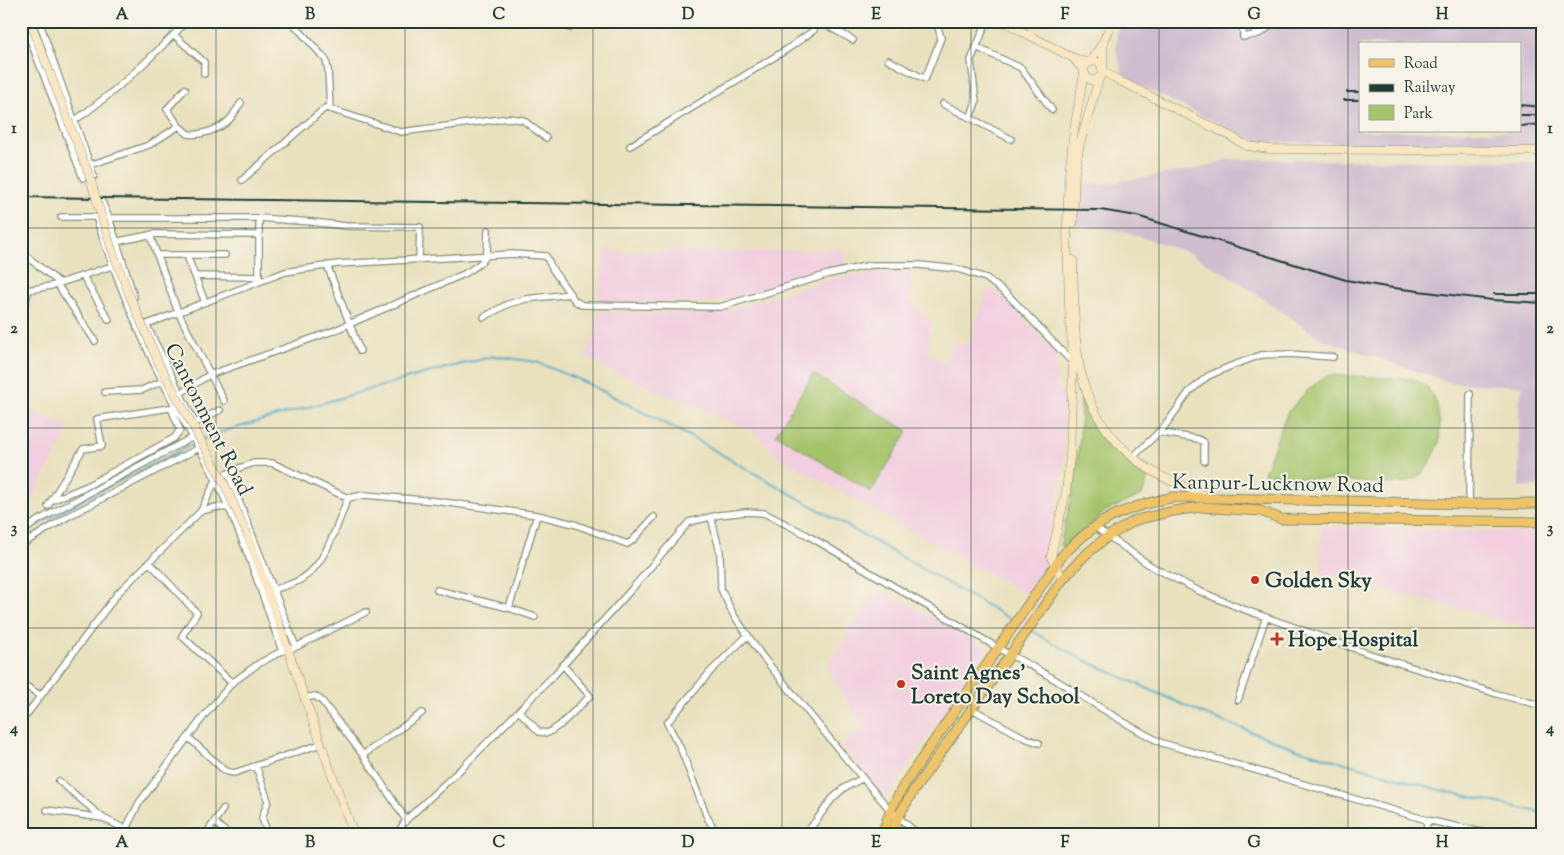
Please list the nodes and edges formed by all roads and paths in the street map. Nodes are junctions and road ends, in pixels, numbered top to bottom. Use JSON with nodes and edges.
{"nodes":[{"id":1,"x":23,"y":21,"type":"edge"},
{"id":2,"x":30,"y":21,"type":"edge"},
{"id":3,"x":39,"y":21,"type":"edge"},
{"id":4,"x":187,"y":21,"type":"edge"},
{"id":5,"x":291,"y":21,"type":"edge"},
{"id":6,"x":814,"y":21,"type":"edge"},
{"id":7,"x":818,"y":21,"type":"edge"},
{"id":8,"x":927,"y":21,"type":"edge"},
{"id":9,"x":987,"y":21,"type":"edge"},
{"id":10,"x":1002,"y":21,"type":"edge"},
{"id":11,"x":1112,"y":21,"type":"edge"},
{"id":12,"x":1243,"y":21,"type":"edge"},
{"id":13,"x":1272,"y":21,"type":"edge"},
{"id":14,"x":174,"y":35,"type":"junction"},
{"id":15,"x":853,"y":40,"type":"dead end"},
{"id":16,"x":1103,"y":42,"type":"junction"},
{"id":17,"x":976,"y":47,"type":"junction"},
{"id":18,"x":888,"y":60,"type":"dead end"},
{"id":19,"x":1086,"y":67,"type":"junction"},
{"id":20,"x":1102,"y":73,"type":"junction"},
{"id":21,"x":204,"y":74,"type":"dead end"},
{"id":22,"x":185,"y":89,"type":"dead end"},
{"id":23,"x":241,"y":103,"type":"dead end"},
{"id":24,"x":943,"y":104,"type":"dead end"},
{"id":25,"x":330,"y":109,"type":"junction"},
{"id":26,"x":1052,"y":110,"type":"dead end"},
{"id":27,"x":970,"y":118,"type":"junction"},
{"id":28,"x":74,"y":121,"type":"junction"},
{"id":29,"x":179,"y":126,"type":"junction"},
{"id":30,"x":546,"y":138,"type":"dead end"},
{"id":31,"x":1012,"y":139,"type":"dead end"},
{"id":32,"x":630,"y":146,"type":"dead end"},
{"id":33,"x":1543,"y":152,"type":"edge"},
{"id":34,"x":90,"y":165,"type":"junction"},
{"id":35,"x":94,"y":176,"type":"dead end"},
{"id":36,"x":83,"y":178,"type":"dead end"},
{"id":37,"x":242,"y":180,"type":"dead end"},
{"id":38,"x":101,"y":200,"type":"dead end"},
{"id":39,"x":61,"y":217,"type":"dead end"},
{"id":40,"x":109,"y":218,"type":"junction"},
{"id":41,"x":259,"y":218,"type":"junction"},
{"id":42,"x":488,"y":230,"type":"dead end"},
{"id":43,"x":150,"y":234,"type":"junction"},
{"id":44,"x":259,"y":235,"type":"junction"},
{"id":45,"x":117,"y":242,"type":"junction"},
{"id":46,"x":105,"y":245,"type":"junction"},
{"id":47,"x":21,"y":252,"type":"edge"},
{"id":48,"x":158,"y":255,"type":"junction"},
{"id":49,"x":225,"y":255,"type":"dead end"},
{"id":50,"x":187,"y":256,"type":"junction"},
{"id":51,"x":487,"y":256,"type":"junction"},
{"id":52,"x":419,"y":259,"type":"junction"},
{"id":53,"x":123,"y":263,"type":"junction"},
{"id":54,"x":113,"y":266,"type":"junction"},
{"id":55,"x":327,"y":266,"type":"junction"},
{"id":56,"x":83,"y":276,"type":"junction"},
{"id":57,"x":195,"y":276,"type":"junction"},
{"id":58,"x":259,"y":279,"type":"junction"},
{"id":59,"x":58,"y":284,"type":"junction"},
{"id":60,"x":29,"y":290,"type":"junction"},
{"id":61,"x":21,"y":291,"type":"edge"},
{"id":62,"x":570,"y":294,"type":"junction"},
{"id":63,"x":205,"y":302,"type":"junction"},
{"id":64,"x":178,"y":312,"type":"junction"},
{"id":65,"x":21,"y":317,"type":"edge"},
{"id":66,"x":484,"y":317,"type":"dead end"},
{"id":67,"x":109,"y":320,"type":"dead end"},
{"id":68,"x":350,"y":324,"type":"junction"},
{"id":69,"x":147,"y":325,"type":"junction"},
{"id":70,"x":137,"y":328,"type":"junction"},
{"id":71,"x":96,"y":341,"type":"dead end"},
{"id":72,"x":360,"y":351,"type":"dead end"},
{"id":73,"x":1333,"y":356,"type":"dead end"},
{"id":74,"x":1073,"y":364,"type":"junction"},
{"id":75,"x":211,"y":374,"type":"junction"},
{"id":76,"x":163,"y":381,"type":"junction"},
{"id":77,"x":105,"y":392,"type":"dead end"},
{"id":78,"x":181,"y":393,"type":"junction"},
{"id":79,"x":1470,"y":394,"type":"dead end"},
{"id":80,"x":172,"y":399,"type":"junction"},
{"id":81,"x":224,"y":401,"type":"dead end"},
{"id":82,"x":174,"y":408,"type":"junction"},
{"id":83,"x":220,"y":410,"type":"dead end"},
{"id":84,"x":1158,"y":432,"type":"junction"},
{"id":85,"x":193,"y":437,"type":"junction"},
{"id":86,"x":199,"y":448,"type":"junction"},
{"id":87,"x":1133,"y":457,"type":"junction"},
{"id":88,"x":1204,"y":461,"type":"dead end"},
{"id":89,"x":228,"y":473,"type":"junction"},
{"id":90,"x":216,"y":480,"type":"junction"},
{"id":91,"x":1206,"y":497,"type":"junction"},
{"id":92,"x":348,"y":498,"type":"junction"},
{"id":93,"x":1271,"y":500,"type":"junction"},
{"id":94,"x":1543,"y":503,"type":"edge"},
{"id":95,"x":1469,"y":504,"type":"junction"},
{"id":96,"x":229,"y":509,"type":"junction"},
{"id":97,"x":243,"y":510,"type":"junction"},
{"id":98,"x":201,"y":511,"type":"junction"},
{"id":99,"x":1269,"y":514,"type":"junction"},
{"id":100,"x":537,"y":515,"type":"junction"},
{"id":101,"x":654,"y":517,"type":"dead end"},
{"id":102,"x":711,"y":517,"type":"junction"},
{"id":103,"x":1543,"y":522,"type":"edge"},
{"id":104,"x":1095,"y":527,"type":"junction"},
{"id":105,"x":21,"y":533,"type":"edge"},
{"id":106,"x":1107,"y":537,"type":"junction"},
{"id":107,"x":21,"y":545,"type":"edge"},
{"id":108,"x":149,"y":562,"type":"junction"},
{"id":109,"x":1055,"y":567,"type":"junction"},
{"id":110,"x":1063,"y":579,"type":"junction"},
{"id":111,"x":274,"y":590,"type":"junction"},
{"id":112,"x":437,"y":590,"type":"dead end"},
{"id":113,"x":509,"y":608,"type":"junction"},
{"id":114,"x":366,"y":612,"type":"dead end"},
{"id":115,"x":535,"y":616,"type":"dead end"},
{"id":116,"x":1266,"y":617,"type":"junction"},
{"id":117,"x":748,"y":635,"type":"junction"},
{"id":118,"x":999,"y":648,"type":"junction"},
{"id":119,"x":289,"y":649,"type":"junction"},
{"id":120,"x":1010,"y":655,"type":"junction"},
{"id":121,"x":563,"y":665,"type":"junction"},
{"id":122,"x":21,"y":683,"type":"edge"},
{"id":123,"x":232,"y":683,"type":"junction"},
{"id":124,"x":40,"y":696,"type":"junction"},
{"id":125,"x":304,"y":698,"type":"junction"},
{"id":126,"x":1238,"y":700,"type":"dead end"},
{"id":127,"x":1543,"y":706,"type":"edge"},
{"id":128,"x":972,"y":709,"type":"junction"},
{"id":129,"x":519,"y":711,"type":"junction"},
{"id":130,"x":422,"y":713,"type":"dead end"},
{"id":131,"x":21,"y":722,"type":"edge"},
{"id":132,"x":188,"y":737,"type":"junction"},
{"id":133,"x":1039,"y":743,"type":"dead end"},
{"id":134,"x":321,"y":744,"type":"junction"},
{"id":135,"x":364,"y":756,"type":"junction"},
{"id":136,"x":256,"y":766,"type":"junction"},
{"id":137,"x":863,"y":778,"type":"junction"},
{"id":138,"x":59,"y":781,"type":"dead end"},
{"id":139,"x":223,"y":809,"type":"dead end"},
{"id":140,"x":47,"y":810,"type":"dead end"},
{"id":141,"x":890,"y":810,"type":"junction"},
{"id":142,"x":898,"y":817,"type":"junction"},
{"id":143,"x":103,"y":818,"type":"junction"},
{"id":144,"x":406,"y":820,"type":"junction"},
{"id":145,"x":1427,"y":820,"type":"junction"},
{"id":146,"x":214,"y":822,"type":"junction"},
{"id":147,"x":124,"y":831,"type":"edge"},
{"id":148,"x":353,"y":832,"type":"edge"},
{"id":149,"x":400,"y":832,"type":"edge"},
{"id":150,"x":206,"y":834,"type":"edge"},
{"id":151,"x":228,"y":834,"type":"edge"},
{"id":152,"x":268,"y":834,"type":"edge"},
{"id":153,"x":339,"y":834,"type":"edge"},
{"id":154,"x":717,"y":834,"type":"edge"},
{"id":155,"x":806,"y":834,"type":"edge"},
{"id":156,"x":882,"y":834,"type":"edge"},
{"id":157,"x":892,"y":834,"type":"edge"},
{"id":158,"x":918,"y":834,"type":"edge"},
{"id":159,"x":1426,"y":834,"type":"edge"},
{"id":160,"x":1490,"y":834,"type":"edge"}],
"edges":[{"from":1,"to":36,"type":"street"},
{"from":2,"to":119,"type":"street","name":"Cantonment Road","bridge":true},
{"from":3,"to":28,"type":"street"},
{"from":4,"to":14,"type":"street"},
{"from":5,"to":25,"type":"street"},
{"from":6,"to":32,"type":"street"},
{"from":7,"to":15,"type":"street"},
{"from":8,"to":18,"type":"street"},
{"from":9,"to":17,"type":"street"},
{"from":10,"to":19,"type":"street"},
{"from":11,"to":16,"type":"street"},
{"from":12,"to":13,"type":"street"},
{"from":14,"to":21,"type":"street"},
{"from":14,"to":28,"type":"street"},
{"from":16,"to":19,"type":"street"},
{"from":16,"to":20,"type":"street"},
{"from":17,"to":26,"type":"street"},
{"from":17,"to":27,"type":"street"},
{"from":19,"to":20,"type":"street"},
{"from":19,"to":20,"type":"street"},
{"from":19,"to":74,"type":"street"},
{"from":20,"to":33,"type":"street"},
{"from":20,"to":87,"type":"street"},
{"from":22,"to":29,"type":"street"},
{"from":23,"to":29,"type":"street"},
{"from":24,"to":27,"type":"street"},
{"from":25,"to":30,"type":"street"},
{"from":25,"to":37,"type":"street"},
{"from":27,"to":31,"type":"street"},
{"from":28,"to":34,"type":"street"},
{"from":29,"to":34,"type":"street"},
{"from":34,"to":35,"type":"street"},
{"from":38,"to":40,"type":"street"},
{"from":39,"to":46,"type":"street"},
{"from":40,"to":41,"type":"street"},
{"from":40,"to":45,"type":"street"},
{"from":41,"to":44,"type":"street"},
{"from":41,"to":52,"type":"street"},
{"from":42,"to":51,"type":"street"},
{"from":43,"to":44,"type":"street"},
{"from":43,"to":45,"type":"street"},
{"from":43,"to":48,"type":"street"},
{"from":44,"to":58,"type":"street"},
{"from":45,"to":46,"type":"street"},
{"from":45,"to":53,"type":"street"},
{"from":46,"to":54,"type":"street"},
{"from":47,"to":59,"type":"street"},
{"from":48,"to":50,"type":"street"},
{"from":48,"to":64,"type":"street"},
{"from":49,"to":50,"type":"street"},
{"from":50,"to":57,"type":"street"},
{"from":51,"to":52,"type":"street"},
{"from":51,"to":62,"type":"street"},
{"from":51,"to":68,"type":"street"},
{"from":52,"to":55,"type":"street"},
{"from":53,"to":54,"type":"street"},
{"from":53,"to":69,"type":"street"},
{"from":54,"to":56,"type":"street"},
{"from":54,"to":70,"type":"street"},
{"from":55,"to":58,"type":"street"},
{"from":55,"to":68,"type":"street"},
{"from":56,"to":59,"type":"street"},
{"from":56,"to":67,"type":"street"},
{"from":57,"to":58,"type":"street"},
{"from":57,"to":63,"type":"street"},
{"from":58,"to":63,"type":"street"},
{"from":59,"to":60,"type":"street"},
{"from":59,"to":71,"type":"street"},
{"from":60,"to":61,"type":"street"},
{"from":60,"to":65,"type":"street"},
{"from":62,"to":66,"type":"street"},
{"from":62,"to":74,"type":"street"},
{"from":63,"to":64,"type":"street"},
{"from":64,"to":69,"type":"street"},
{"from":64,"to":75,"type":"street"},
{"from":68,"to":72,"type":"street"},
{"from":68,"to":75,"type":"street"},
{"from":69,"to":70,"type":"street"},
{"from":69,"to":78,"type":"street"},
{"from":70,"to":76,"type":"street"},
{"from":73,"to":84,"type":"street"},
{"from":74,"to":109,"type":"street"},
{"from":75,"to":78,"type":"street"},
{"from":75,"to":81,"type":"street"},
{"from":76,"to":77,"type":"street"},
{"from":76,"to":80,"type":"street"},
{"from":78,"to":80,"type":"street"},
{"from":78,"to":83,"type":"street"},
{"from":79,"to":95,"type":"street"},
{"from":80,"to":82,"type":"street"},
{"from":82,"to":82,"type":"street"},
{"from":82,"to":85,"type":"street"},
{"from":84,"to":87,"type":"street"},
{"from":84,"to":88,"type":"street"},
{"from":85,"to":86,"type":"street"},
{"from":85,"to":105,"type":"street"},
{"from":86,"to":90,"type":"street"},
{"from":86,"to":107,"type":"street"},
{"from":87,"to":91,"type":"street"},
{"from":89,"to":90,"type":"street"},
{"from":89,"to":92,"type":"street"},
{"from":89,"to":97,"type":"street"},
{"from":90,"to":96,"type":"street"},
{"from":90,"to":98,"type":"street"},
{"from":91,"to":93,"type":"main road","name":"Kanpur-Lucknow Road"},
{"from":91,"to":104,"type":"main road","name":"Kanpur-Lucknow Road"},
{"from":92,"to":100,"type":"street"},
{"from":92,"to":111,"type":"street"},
{"from":93,"to":95,"type":"main road","name":"Kanpur-Lucknow Road"},
{"from":93,"to":99,"type":"main road"},
{"from":94,"to":95,"type":"main road","name":"Kanpur-Lucknow Road"},
{"from":96,"to":97,"type":"street"},
{"from":96,"to":98,"type":"street"},
{"from":96,"to":119,"type":"street"},
{"from":97,"to":111,"type":"street"},
{"from":98,"to":108,"type":"street"},
{"from":99,"to":103,"type":"main road","name":"Kanpur-Lucknow Road"},
{"from":99,"to":106,"type":"main road","name":"Kanpur-Lucknow Road"},
{"from":100,"to":101,"type":"street"},
{"from":100,"to":113,"type":"street"},
{"from":102,"to":117,"type":"street"},
{"from":102,"to":118,"type":"street"},
{"from":102,"to":121,"type":"street"},
{"from":104,"to":106,"type":"street"},
{"from":104,"to":109,"type":"main road","name":"Kanpur-Lucknow Road"},
{"from":106,"to":110,"type":"main road","name":"Kanpur-Lucknow Road"},
{"from":106,"to":116,"type":"street"},
{"from":108,"to":123,"type":"street"},
{"from":108,"to":124,"type":"street"},
{"from":109,"to":110,"type":"street"},
{"from":109,"to":118,"type":"main road","name":"Kanpur-Lucknow Road"},
{"from":110,"to":120,"type":"main road","name":"Kanpur-Lucknow Road"},
{"from":111,"to":119,"type":"street"},
{"from":112,"to":113,"type":"street"},
{"from":113,"to":115,"type":"street"},
{"from":114,"to":119,"type":"street"},
{"from":116,"to":126,"type":"street"},
{"from":116,"to":127,"type":"street"},
{"from":117,"to":137,"type":"street"},
{"from":117,"to":154,"type":"street"},
{"from":118,"to":120,"type":"street"},
{"from":118,"to":141,"type":"main road","name":"Kanpur-Lucknow Road"},
{"from":119,"to":123,"type":"street"},
{"from":119,"to":125,"type":"street","name":"Cantonment Road"},
{"from":120,"to":128,"type":"main road","name":"Kanpur-Lucknow Road"},
{"from":120,"to":145,"type":"street"},
{"from":121,"to":129,"type":"street"},
{"from":121,"to":129,"type":"street"},
{"from":122,"to":124,"type":"street"},
{"from":123,"to":132,"type":"street"},
{"from":124,"to":131,"type":"street"},
{"from":125,"to":134,"type":"street","name":"Cantonment Road"},
{"from":125,"to":135,"type":"street"},
{"from":128,"to":133,"type":"street"},
{"from":128,"to":142,"type":"main road","name":"Kanpur-Lucknow Road"},
{"from":129,"to":144,"type":"street"},
{"from":130,"to":135,"type":"street"},
{"from":132,"to":136,"type":"street"},
{"from":132,"to":147,"type":"street"},
{"from":134,"to":136,"type":"street"},
{"from":134,"to":148,"type":"street","name":"Cantonment Road"},
{"from":135,"to":144,"type":"street"},
{"from":136,"to":152,"type":"street"},
{"from":137,"to":141,"type":"street"},
{"from":137,"to":155,"type":"street"},
{"from":138,"to":143,"type":"street"},
{"from":139,"to":146,"type":"street"},
{"from":140,"to":143,"type":"street"},
{"from":141,"to":142,"type":"street"},
{"from":141,"to":156,"type":"main road","name":"Kanpur-Lucknow Road"},
{"from":142,"to":157,"type":"main road","name":"Kanpur-Lucknow Road"},
{"from":142,"to":158,"type":"street"},
{"from":143,"to":147,"type":"street"},
{"from":144,"to":149,"type":"street"},
{"from":145,"to":159,"type":"street"},
{"from":145,"to":160,"type":"street"},
{"from":146,"to":150,"type":"street"},
{"from":146,"to":151,"type":"street"},
{"from":148,"to":153,"type":"street"}]}
